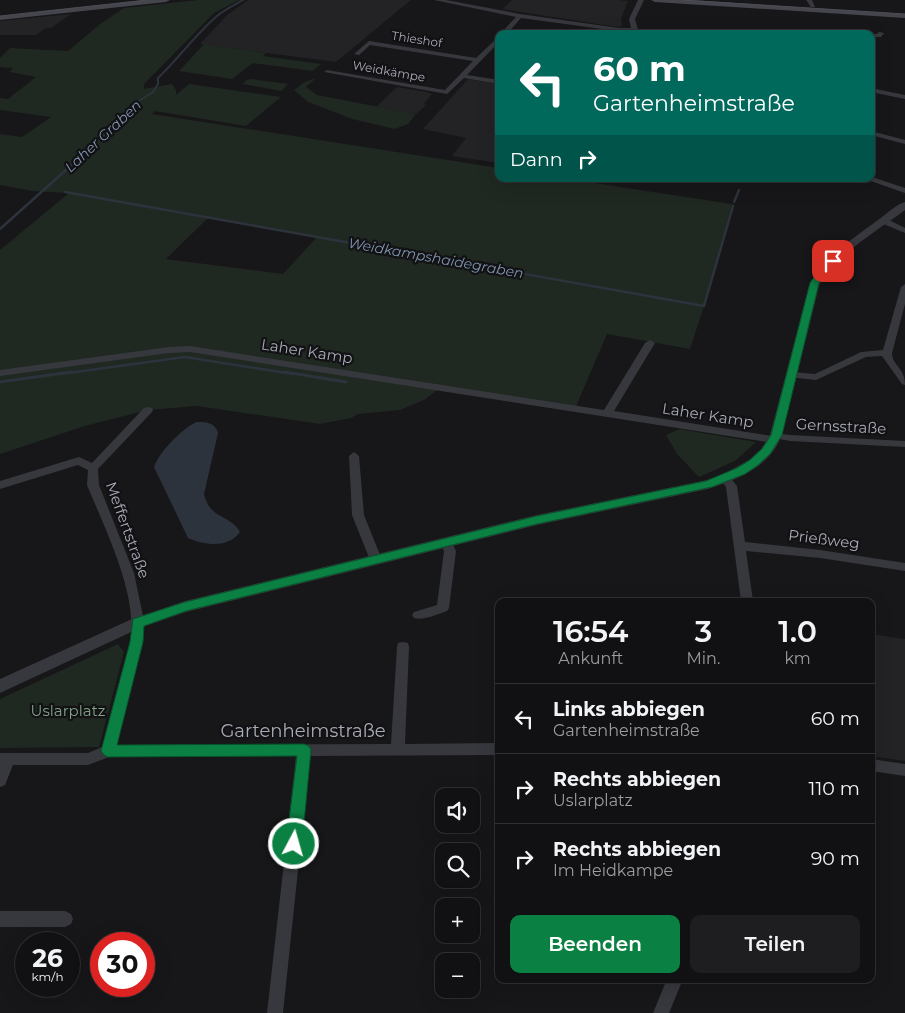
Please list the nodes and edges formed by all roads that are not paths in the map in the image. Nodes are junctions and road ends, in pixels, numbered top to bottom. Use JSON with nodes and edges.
{"nodes":[{"id":1,"x":126,"y":0,"type":"edge"},
{"id":2,"x":166,"y":0,"type":"edge"},
{"id":3,"x":437,"y":0,"type":"edge"},
{"id":4,"x":641,"y":0,"type":"edge"},
{"id":5,"x":656,"y":0,"type":"edge"},
{"id":6,"x":719,"y":0,"type":"edge"},
{"id":7,"x":811,"y":3,"type":"edge"},
{"id":8,"x":905,"y":12,"type":"edge"},
{"id":9,"x":0,"y":13,"type":"edge"},
{"id":10,"x":520,"y":16,"type":"junction"},
{"id":11,"x":905,"y":16,"type":"edge"},
{"id":12,"x":0,"y":18,"type":"edge"},
{"id":13,"x":506,"y":30,"type":"edge"},
{"id":14,"x":620,"y":30,"type":"edge"},
{"id":15,"x":634,"y":30,"type":"edge"},
{"id":16,"x":880,"y":32,"type":"dead end"},
{"id":17,"x":875,"y":36,"type":"edge"},
{"id":18,"x":495,"y":42,"type":"edge"},
{"id":19,"x":357,"y":54,"type":"dead end"},
{"id":20,"x":477,"y":60,"type":"junction"},
{"id":21,"x":327,"y":72,"type":"dead end"},
{"id":22,"x":462,"y":76,"type":"junction"},
{"id":23,"x":495,"y":81,"type":"edge"},
{"id":24,"x":875,"y":91,"type":"edge"},
{"id":25,"x":905,"y":97,"type":"edge"},
{"id":26,"x":875,"y":134,"type":"edge"},
{"id":27,"x":905,"y":142,"type":"edge"},
{"id":28,"x":875,"y":181,"type":"edge"},
{"id":29,"x":905,"y":191,"type":"edge"},
{"id":30,"x":905,"y":205,"type":"edge"},
{"id":31,"x":884,"y":221,"type":"junction"},
{"id":32,"x":905,"y":231,"type":"edge"},
{"id":33,"x":905,"y":288,"type":"edge"},
{"id":34,"x":894,"y":332,"type":"junction"},
{"id":35,"x":905,"y":335,"type":"edge"},
{"id":36,"x":650,"y":343,"type":"dead end"},
{"id":37,"x":887,"y":353,"type":"junction"},
{"id":38,"x":0,"y":373,"type":"edge"},
{"id":39,"x":792,"y":376,"type":"junction"},
{"id":40,"x":905,"y":382,"type":"edge"},
{"id":41,"x":148,"y":410,"type":"dead end"},
{"id":42,"x":607,"y":414,"type":"junction"},
{"id":43,"x":775,"y":437,"type":"junction"},
{"id":44,"x":905,"y":444,"type":"edge"},
{"id":45,"x":354,"y":456,"type":"dead end"},
{"id":46,"x":93,"y":468,"type":"junction"},
{"id":47,"x":725,"y":479,"type":"junction"},
{"id":48,"x":0,"y":485,"type":"edge"},
{"id":49,"x":446,"y":542,"type":"junction"},
{"id":50,"x":739,"y":546,"type":"junction"},
{"id":51,"x":376,"y":560,"type":"junction"},
{"id":52,"x":905,"y":567,"type":"edge"},
{"id":53,"x":747,"y":598,"type":"edge"},
{"id":54,"x":418,"y":615,"type":"dead end"},
{"id":55,"x":138,"y":623,"type":"junction"},
{"id":56,"x":403,"y":647,"type":"dead end"},
{"id":57,"x":0,"y":686,"type":"edge"},
{"id":58,"x":398,"y":749,"type":"junction"},
{"id":59,"x":495,"y":749,"type":"edge"},
{"id":60,"x":304,"y":750,"type":"junction"},
{"id":61,"x":108,"y":751,"type":"junction"},
{"id":62,"x":4,"y":759,"type":"edge"},
{"id":63,"x":875,"y":766,"type":"edge"},
{"id":64,"x":905,"y":770,"type":"edge"},
{"id":65,"x":0,"y":782,"type":"edge"},
{"id":66,"x":0,"y":919,"type":"edge"},
{"id":67,"x":65,"y":919,"type":"dead end"},
{"id":68,"x":673,"y":983,"type":"edge"},
{"id":69,"x":275,"y":1013,"type":"edge"},
{"id":70,"x":661,"y":1013,"type":"edge"}],
"edges":[{"from":1,"to":9,"type":"main road"},
{"from":2,"to":12,"type":"main road"},
{"from":3,"to":10,"type":"street"},
{"from":4,"to":15,"type":"street"},
{"from":5,"to":11,"type":"main road"},
{"from":6,"to":7,"type":"main road"},
{"from":7,"to":8,"type":"main road"},
{"from":10,"to":13,"type":"street"},
{"from":10,"to":14,"type":"street"},
{"from":16,"to":17,"type":"street"},
{"from":18,"to":20,"type":"street"},
{"from":19,"to":20,"type":"street","name":"Thieshof"},
{"from":20,"to":22,"type":"street"},
{"from":21,"to":22,"type":"street","name":"Weidkämpe"},
{"from":22,"to":23,"type":"street"},
{"from":24,"to":25,"type":"street"},
{"from":26,"to":27,"type":"street"},
{"from":28,"to":29,"type":"street"},
{"from":30,"to":31,"type":"street"},
{"from":31,"to":32,"type":"street"},
{"from":31,"to":39,"type":"street"},
{"from":33,"to":34,"type":"street"},
{"from":34,"to":35,"type":"street"},
{"from":34,"to":37,"type":"street"},
{"from":36,"to":42,"type":"street"},
{"from":37,"to":39,"type":"street"},
{"from":37,"to":40,"type":"street"},
{"from":38,"to":42,"type":"street","name":"Laher Kamp"},
{"from":39,"to":43,"type":"street"},
{"from":41,"to":46,"type":"street","name":"Meffertstraße"},
{"from":42,"to":43,"type":"street","name":"Laher Kamp"},
{"from":43,"to":44,"type":"street","name":"Gernsstraße"},
{"from":43,"to":47,"type":"street"},
{"from":45,"to":51,"type":"street"},
{"from":46,"to":48,"type":"street"},
{"from":46,"to":55,"type":"street","name":"Meffertstraße"},
{"from":47,"to":49,"type":"street"},
{"from":47,"to":50,"type":"street"},
{"from":49,"to":51,"type":"street"},
{"from":49,"to":54,"type":"street"},
{"from":50,"to":52,"type":"street","name":"Prießweg"},
{"from":50,"to":53,"type":"street"},
{"from":51,"to":55,"type":"street"},
{"from":55,"to":57,"type":"street"},
{"from":55,"to":61,"type":"street"},
{"from":56,"to":58,"type":"street"},
{"from":58,"to":59,"type":"street","name":"Gartenheimstraße"},
{"from":58,"to":60,"type":"street","name":"Gartenheimstraße"},
{"from":60,"to":61,"type":"street","name":"Gartenheimstraße"},
{"from":60,"to":69,"type":"street"},
{"from":61,"to":62,"type":"street"},
{"from":62,"to":65,"type":"street"},
{"from":63,"to":64,"type":"street"},
{"from":66,"to":67,"type":"street"},
{"from":68,"to":70,"type":"street"}]}
